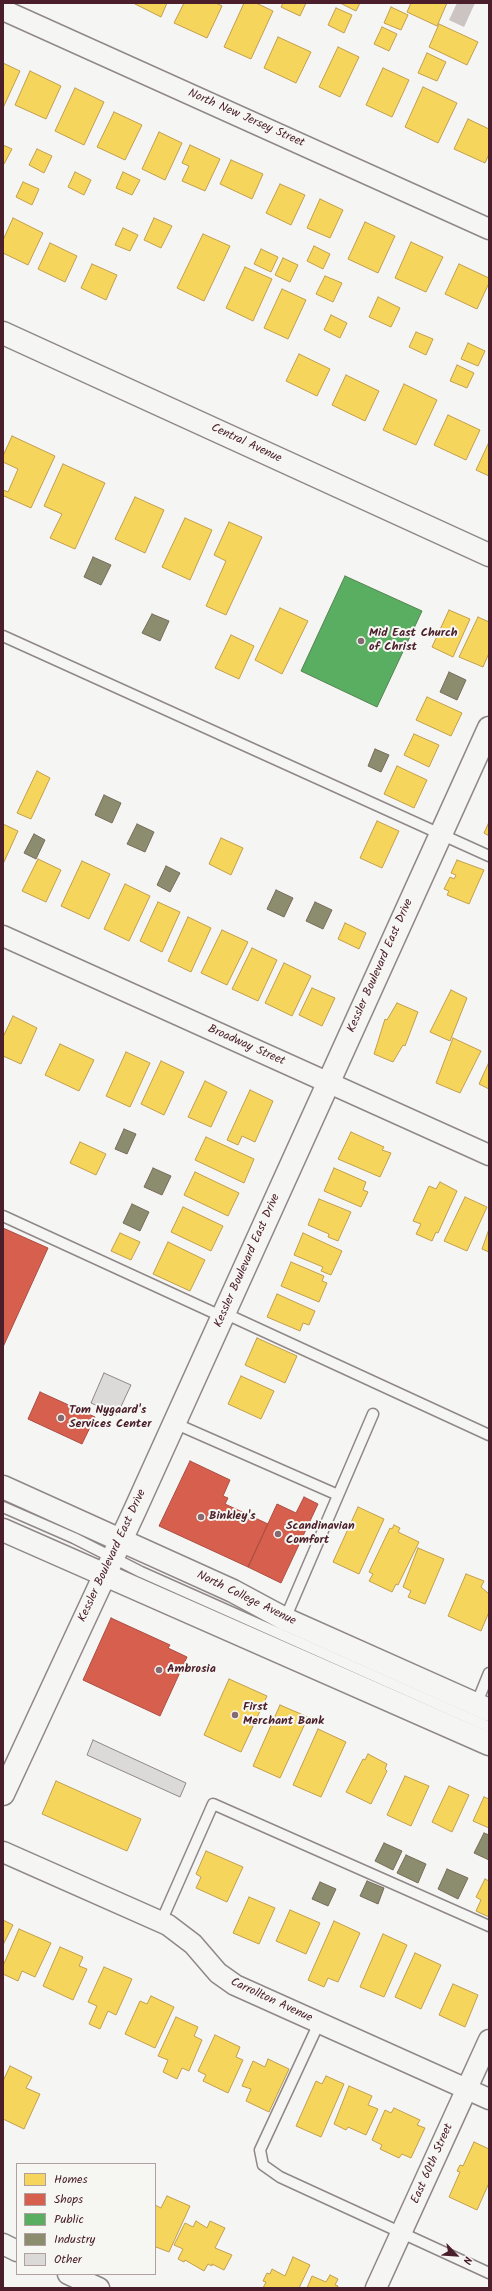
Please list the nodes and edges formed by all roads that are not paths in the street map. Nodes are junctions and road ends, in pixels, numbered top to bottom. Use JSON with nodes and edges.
{"nodes":[{"id":1,"x":3,"y":10,"type":"edge"},
{"id":2,"x":489,"y":229,"type":"edge"},
{"id":3,"x":3,"y":333,"type":"edge"},
{"id":4,"x":489,"y":555,"type":"edge"},
{"id":5,"x":3,"y":636,"type":"edge"},
{"id":6,"x":489,"y":728,"type":"edge"},
{"id":7,"x":440,"y":834,"type":"junction"},
{"id":8,"x":489,"y":856,"type":"edge"},
{"id":9,"x":3,"y":936,"type":"edge"},
{"id":10,"x":329,"y":1083,"type":"junction"},
{"id":11,"x":489,"y":1155,"type":"edge"},
{"id":12,"x":3,"y":1216,"type":"edge"},
{"id":13,"x":223,"y":1315,"type":"junction"},
{"id":14,"x":373,"y":1414,"type":"dead end"},
{"id":15,"x":174,"y":1423,"type":"junction"},
{"id":16,"x":489,"y":1435,"type":"edge"},
{"id":17,"x":3,"y":1487,"type":"edge"},
{"id":18,"x":338,"y":1495,"type":"junction"},
{"id":19,"x":3,"y":1507,"type":"edge"},
{"id":20,"x":3,"y":1530,"type":"edge"},
{"id":21,"x":112,"y":1558,"type":"junction"},
{"id":22,"x":285,"y":1619,"type":"junction"},
{"id":23,"x":489,"y":1673,"type":"edge"},
{"id":24,"x":482,"y":1708,"type":"edge"},
{"id":25,"x":489,"y":1728,"type":"edge"},
{"id":26,"x":489,"y":1744,"type":"edge"},
{"id":27,"x":3,"y":1794,"type":"edge"},
{"id":28,"x":3,"y":1852,"type":"edge"},
{"id":29,"x":161,"y":1922,"type":"junction"},
{"id":30,"x":489,"y":1926,"type":"edge"},
{"id":31,"x":319,"y":2023,"type":"junction"},
{"id":32,"x":489,"y":2040,"type":"edge"},
{"id":33,"x":467,"y":2089,"type":"junction"},
{"id":34,"x":489,"y":2099,"type":"edge"},
{"id":35,"x":401,"y":2232,"type":"junction"},
{"id":36,"x":3,"y":2244,"type":"edge"},
{"id":37,"x":16,"y":2250,"type":"edge"},
{"id":38,"x":489,"y":2273,"type":"edge"},
{"id":39,"x":70,"y":2275,"type":"edge"},
{"id":40,"x":98,"y":2288,"type":"edge"},
{"id":41,"x":376,"y":2288,"type":"edge"}],
"edges":[{"from":1,"to":2,"type":"street","name":"North New Jersey Street"},
{"from":3,"to":4,"type":"main road","name":"Central Avenue"},
{"from":5,"to":7,"type":"lane"},
{"from":6,"to":7,"type":"main road","name":"Kessler Boulevard East Drive"},
{"from":7,"to":8,"type":"lane"},
{"from":7,"to":10,"type":"main road","name":"Kessler Boulevard East Drive"},
{"from":9,"to":10,"type":"street","name":"Broadway Street"},
{"from":10,"to":11,"type":"street","name":"Broadway Street"},
{"from":10,"to":13,"type":"main road","name":"Kessler Boulevard East Drive"},
{"from":12,"to":13,"type":"lane"},
{"from":13,"to":15,"type":"main road","name":"Kessler Boulevard East Drive"},
{"from":13,"to":16,"type":"lane"},
{"from":14,"to":18,"type":"lane"},
{"from":15,"to":18,"type":"lane"},
{"from":15,"to":21,"type":"main road","name":"Kessler Boulevard East Drive"},
{"from":17,"to":21,"type":"main road","name":"North College Avenue"},
{"from":18,"to":22,"type":"lane"},
{"from":19,"to":21,"type":"lane","name":"North College Avenue"},
{"from":20,"to":21,"type":"main road","name":"North College Avenue"},
{"from":21,"to":22,"type":"main road","name":"North College Avenue"},
{"from":21,"to":25,"type":"lane","name":"North College Avenue"},
{"from":21,"to":26,"type":"main road","name":"North College Avenue"},
{"from":21,"to":27,"type":"main road","name":"Kessler Boulevard East Drive"},
{"from":22,"to":24,"type":"main road","name":"North College Avenue"},
{"from":23,"to":24,"type":"lane"},
{"from":28,"to":29,"type":"street","name":"Carrollton Avenue"},
{"from":29,"to":30,"type":"lane"},
{"from":29,"to":31,"type":"street","name":"Carrollton Avenue"},
{"from":31,"to":33,"type":"street","name":"Carrollton Avenue"},
{"from":31,"to":35,"type":"lane"},
{"from":32,"to":33,"type":"street","name":"East 60th Street"},
{"from":33,"to":34,"type":"street","name":"Carrollton Avenue"},
{"from":33,"to":35,"type":"street","name":"East 60th Street"},
{"from":35,"to":38,"type":"lane"},
{"from":35,"to":41,"type":"street","name":"East 60th Street"},
{"from":36,"to":37,"type":"street"},
{"from":39,"to":40,"type":"street"}]}
